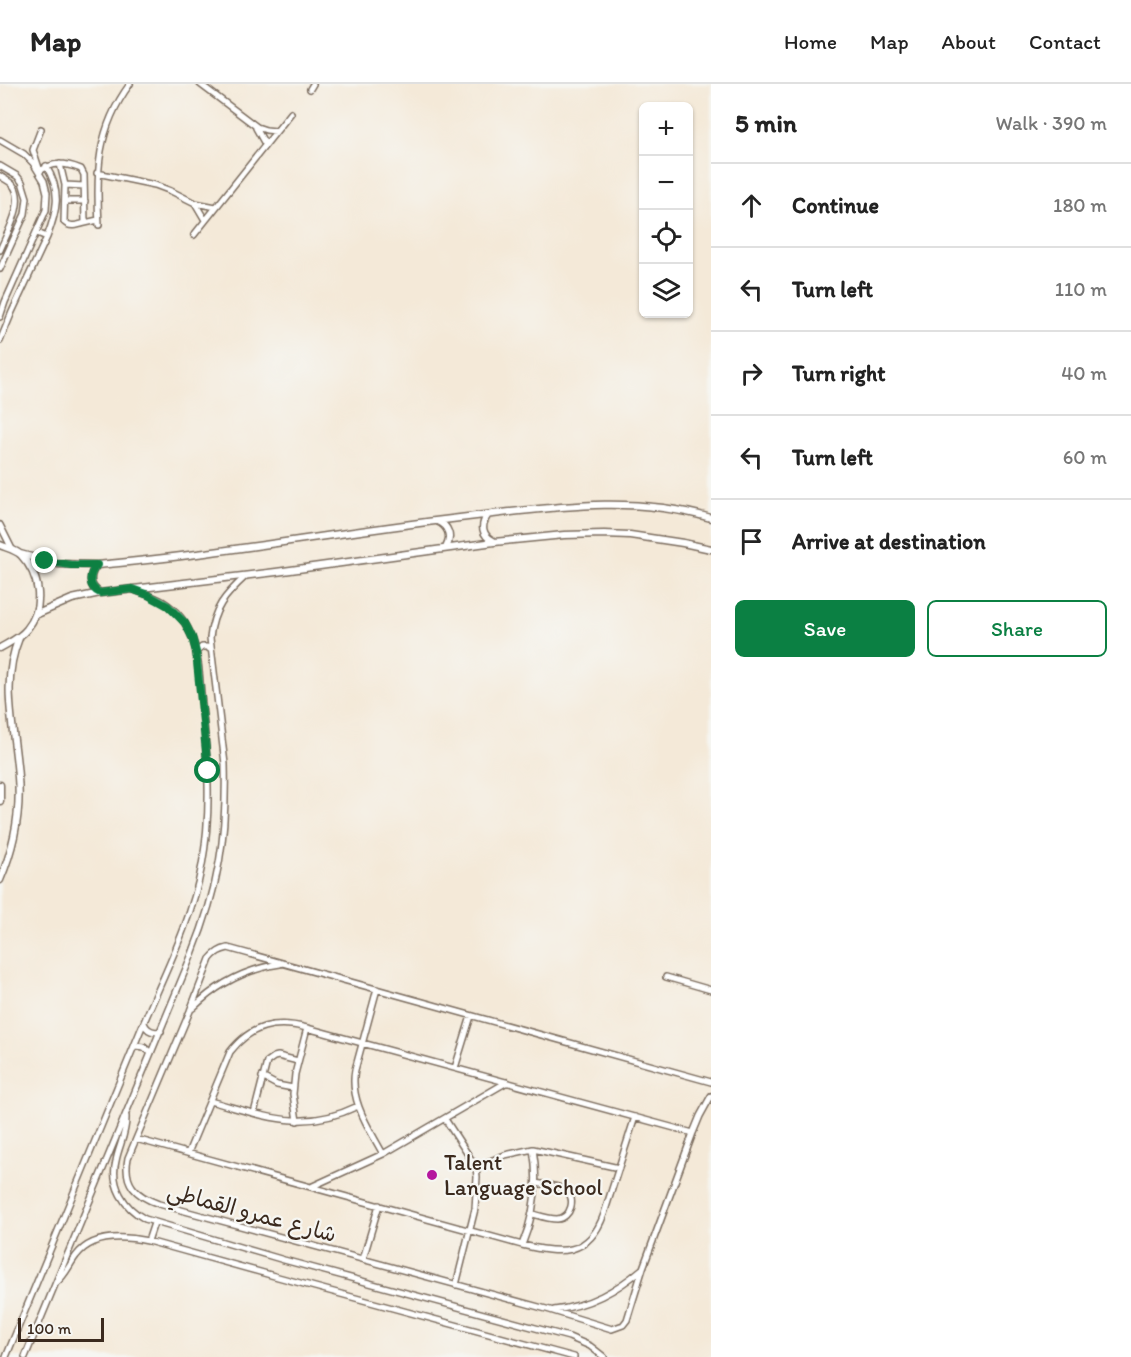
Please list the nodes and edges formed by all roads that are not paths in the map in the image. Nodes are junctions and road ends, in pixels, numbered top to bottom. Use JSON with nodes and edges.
{"nodes":[{"id":1,"x":200,"y":84,"type":"edge"},
{"id":2,"x":128,"y":85,"type":"edge"},
{"id":3,"x":291,"y":113,"type":"dead end"},
{"id":4,"x":253,"y":124,"type":"junction"},
{"id":5,"x":42,"y":129,"type":"dead end"},
{"id":6,"x":276,"y":131,"type":"junction"},
{"id":7,"x":0,"y":140,"type":"edge"},
{"id":8,"x":265,"y":144,"type":"junction"},
{"id":9,"x":60,"y":164,"type":"junction"},
{"id":10,"x":0,"y":166,"type":"edge"},
{"id":11,"x":46,"y":166,"type":"junction"},
{"id":12,"x":39,"y":171,"type":"junction"},
{"id":13,"x":97,"y":173,"type":"junction"},
{"id":14,"x":0,"y":176,"type":"edge"},
{"id":15,"x":65,"y":185,"type":"junction"},
{"id":16,"x":84,"y":186,"type":"junction"},
{"id":17,"x":66,"y":201,"type":"junction"},
{"id":18,"x":85,"y":201,"type":"junction"},
{"id":19,"x":195,"y":203,"type":"junction"},
{"id":20,"x":216,"y":207,"type":"junction"},
{"id":21,"x":205,"y":220,"type":"junction"},
{"id":22,"x":85,"y":223,"type":"junction"},
{"id":23,"x":37,"y":233,"type":"junction"},
{"id":24,"x":194,"y":235,"type":"dead end"},
{"id":25,"x":47,"y":237,"type":"junction"},
{"id":26,"x":0,"y":250,"type":"edge"},
{"id":27,"x":0,"y":269,"type":"edge"},
{"id":28,"x":0,"y":317,"type":"edge"},
{"id":29,"x":0,"y":341,"type":"edge"},
{"id":30,"x":488,"y":515,"type":"junction"},
{"id":31,"x":711,"y":518,"type":"edge"},
{"id":32,"x":437,"y":520,"type":"junction"},
{"id":33,"x":0,"y":525,"type":"edge"},
{"id":34,"x":494,"y":542,"type":"junction"},
{"id":35,"x":0,"y":545,"type":"edge"},
{"id":36,"x":446,"y":548,"type":"junction"},
{"id":37,"x":12,"y":549,"type":"junction"},
{"id":38,"x":711,"y":549,"type":"edge"},
{"id":39,"x":20,"y":554,"type":"junction"},
{"id":40,"x":97,"y":565,"type":"junction"},
{"id":41,"x":246,"y":575,"type":"junction"},
{"id":42,"x":132,"y":589,"type":"junction"},
{"id":43,"x":100,"y":593,"type":"junction"},
{"id":44,"x":35,"y":615,"type":"junction"},
{"id":45,"x":19,"y":638,"type":"junction"},
{"id":46,"x":0,"y":648,"type":"edge"},
{"id":47,"x":211,"y":650,"type":"junction"},
{"id":48,"x":196,"y":652,"type":"junction"},
{"id":49,"x":0,"y":785,"type":"edge"},
{"id":50,"x":0,"y":801,"type":"edge"},
{"id":51,"x":0,"y":880,"type":"edge"},
{"id":52,"x":283,"y":963,"type":"junction"},
{"id":53,"x":666,"y":977,"type":"dead end"},
{"id":54,"x":377,"y":989,"type":"junction"},
{"id":55,"x":711,"y":990,"type":"edge"},
{"id":56,"x":190,"y":1011,"type":"junction"},
{"id":57,"x":471,"y":1016,"type":"junction"},
{"id":58,"x":144,"y":1023,"type":"junction"},
{"id":59,"x":308,"y":1028,"type":"junction"},
{"id":60,"x":160,"y":1030,"type":"junction"},
{"id":61,"x":362,"y":1042,"type":"junction"},
{"id":62,"x":135,"y":1046,"type":"junction"},
{"id":63,"x":151,"y":1053,"type":"junction"},
{"id":64,"x":298,"y":1061,"type":"junction"},
{"id":65,"x":455,"y":1068,"type":"junction"},
{"id":66,"x":262,"y":1077,"type":"junction"},
{"id":67,"x":507,"y":1082,"type":"junction"},
{"id":68,"x":711,"y":1082,"type":"edge"},
{"id":69,"x":293,"y":1088,"type":"junction"},
{"id":70,"x":711,"y":1096,"type":"edge"},
{"id":71,"x":210,"y":1101,"type":"junction"},
{"id":72,"x":358,"y":1106,"type":"junction"},
{"id":73,"x":254,"y":1113,"type":"junction"},
{"id":74,"x":126,"y":1114,"type":"junction"},
{"id":75,"x":635,"y":1117,"type":"junction"},
{"id":76,"x":445,"y":1119,"type":"junction"},
{"id":77,"x":297,"y":1121,"type":"junction"},
{"id":78,"x":693,"y":1132,"type":"junction"},
{"id":79,"x":136,"y":1139,"type":"junction"},
{"id":80,"x":533,"y":1149,"type":"junction"},
{"id":81,"x":188,"y":1153,"type":"junction"},
{"id":82,"x":383,"y":1154,"type":"junction"},
{"id":83,"x":476,"y":1167,"type":"junction"},
{"id":84,"x":619,"y":1168,"type":"junction"},
{"id":85,"x":536,"y":1183,"type":"junction"},
{"id":86,"x":312,"y":1186,"type":"junction"},
{"id":87,"x":379,"y":1205,"type":"junction"},
{"id":88,"x":533,"y":1214,"type":"junction"},
{"id":89,"x":154,"y":1223,"type":"junction"},
{"id":90,"x":470,"y":1230,"type":"junction"},
{"id":91,"x":148,"y":1241,"type":"junction"},
{"id":92,"x":522,"y":1245,"type":"junction"},
{"id":93,"x":363,"y":1259,"type":"junction"},
{"id":94,"x":643,"y":1268,"type":"junction"},
{"id":95,"x":55,"y":1284,"type":"junction"},
{"id":96,"x":456,"y":1285,"type":"junction"},
{"id":97,"x":550,"y":1310,"type":"junction"},
{"id":98,"x":6,"y":1357,"type":"edge"},
{"id":99,"x":25,"y":1357,"type":"edge"},
{"id":100,"x":574,"y":1357,"type":"edge"},
{"id":101,"x":604,"y":1357,"type":"edge"}],
"edges":[{"from":1,"to":4,"type":"street"},
{"from":2,"to":13,"type":"street"},
{"from":3,"to":6,"type":"street"},
{"from":4,"to":6,"type":"street"},
{"from":4,"to":8,"type":"street"},
{"from":5,"to":12,"type":"street"},
{"from":6,"to":8,"type":"street"},
{"from":7,"to":12,"type":"street"},
{"from":8,"to":20,"type":"street"},
{"from":9,"to":11,"type":"street"},
{"from":9,"to":15,"type":"street"},
{"from":9,"to":16,"type":"street"},
{"from":10,"to":27,"type":"street"},
{"from":11,"to":12,"type":"street"},
{"from":11,"to":25,"type":"street"},
{"from":12,"to":23,"type":"street"},
{"from":13,"to":19,"type":"street"},
{"from":13,"to":22,"type":"street"},
{"from":14,"to":26,"type":"street"},
{"from":15,"to":16,"type":"street"},
{"from":15,"to":17,"type":"street"},
{"from":16,"to":18,"type":"street"},
{"from":17,"to":18,"type":"street"},
{"from":17,"to":22,"type":"street"},
{"from":18,"to":22,"type":"street"},
{"from":19,"to":20,"type":"street"},
{"from":19,"to":21,"type":"street"},
{"from":20,"to":21,"type":"street"},
{"from":21,"to":24,"type":"street"},
{"from":23,"to":25,"type":"street"},
{"from":23,"to":28,"type":"street"},
{"from":25,"to":29,"type":"street"},
{"from":30,"to":31,"type":"street"},
{"from":30,"to":32,"type":"street"},
{"from":30,"to":34,"type":"street"},
{"from":32,"to":36,"type":"street"},
{"from":32,"to":40,"type":"street"},
{"from":33,"to":37,"type":"street"},
{"from":34,"to":36,"type":"street"},
{"from":34,"to":38,"type":"street"},
{"from":35,"to":37,"type":"street"},
{"from":36,"to":41,"type":"street"},
{"from":37,"to":39,"type":"street"},
{"from":39,"to":40,"type":"street"},
{"from":39,"to":44,"type":"street"},
{"from":40,"to":43,"type":"street"},
{"from":41,"to":42,"type":"street"},
{"from":41,"to":47,"type":"street"},
{"from":42,"to":43,"type":"street"},
{"from":42,"to":48,"type":"street"},
{"from":43,"to":44,"type":"street"},
{"from":44,"to":45,"type":"street"},
{"from":45,"to":46,"type":"street"},
{"from":45,"to":51,"type":"street"},
{"from":47,"to":48,"type":"street"},
{"from":47,"to":60,"type":"street"},
{"from":48,"to":58,"type":"street"},
{"from":49,"to":50,"type":"street"},
{"from":52,"to":54,"type":"street","name":"شارع عمرو القماطي"},
{"from":52,"to":56,"type":"street","name":"شارع عمرو القماطي"},
{"from":52,"to":56,"type":"street","name":"شارع عمرو القماطي"},
{"from":53,"to":55,"type":"street"},
{"from":54,"to":57,"type":"street","name":"شارع عمرو القماطي"},
{"from":54,"to":61,"type":"street"},
{"from":56,"to":79,"type":"street","name":"شارع عمرو القماطي"},
{"from":57,"to":65,"type":"street"},
{"from":57,"to":68,"type":"street","name":"شارع عمرو القماطي"},
{"from":58,"to":60,"type":"street"},
{"from":58,"to":62,"type":"street"},
{"from":59,"to":61,"type":"street"},
{"from":59,"to":64,"type":"street"},
{"from":59,"to":71,"type":"street"},
{"from":60,"to":63,"type":"street"},
{"from":61,"to":65,"type":"street"},
{"from":61,"to":72,"type":"street"},
{"from":62,"to":63,"type":"street"},
{"from":62,"to":98,"type":"street"},
{"from":63,"to":74,"type":"street"},
{"from":64,"to":66,"type":"street"},
{"from":64,"to":69,"type":"street"},
{"from":65,"to":67,"type":"street"},
{"from":66,"to":69,"type":"street"},
{"from":66,"to":73,"type":"street"},
{"from":67,"to":75,"type":"street"},
{"from":67,"to":76,"type":"street"},
{"from":69,"to":77,"type":"street"},
{"from":70,"to":78,"type":"street","name":"شارع عمرو القماطي"},
{"from":71,"to":73,"type":"street"},
{"from":71,"to":81,"type":"street"},
{"from":72,"to":77,"type":"street"},
{"from":72,"to":82,"type":"street"},
{"from":73,"to":77,"type":"street"},
{"from":74,"to":89,"type":"street"},
{"from":74,"to":95,"type":"street"},
{"from":75,"to":78,"type":"street"},
{"from":75,"to":84,"type":"street"},
{"from":76,"to":82,"type":"street"},
{"from":76,"to":83,"type":"street"},
{"from":78,"to":94,"type":"street","name":"شارع عمرو القماطي"},
{"from":79,"to":81,"type":"street"},
{"from":79,"to":93,"type":"street","name":"شارع عمرو القماطي"},
{"from":80,"to":83,"type":"street"},
{"from":80,"to":84,"type":"street"},
{"from":80,"to":85,"type":"street"},
{"from":81,"to":86,"type":"street"},
{"from":82,"to":86,"type":"street"},
{"from":83,"to":90,"type":"street"},
{"from":84,"to":92,"type":"street"},
{"from":85,"to":88,"type":"street"},
{"from":85,"to":88,"type":"street"},
{"from":86,"to":87,"type":"street"},
{"from":87,"to":90,"type":"street"},
{"from":87,"to":93,"type":"street"},
{"from":88,"to":92,"type":"street"},
{"from":89,"to":91,"type":"street"},
{"from":89,"to":101,"type":"street"},
{"from":90,"to":92,"type":"street"},
{"from":90,"to":96,"type":"street"},
{"from":91,"to":95,"type":"street"},
{"from":91,"to":100,"type":"street"},
{"from":93,"to":96,"type":"street","name":"شارع عمرو القماطي"},
{"from":94,"to":97,"type":"street","name":"شارع عمرو القماطي"},
{"from":94,"to":97,"type":"street","name":"شارع عمرو القماطي"},
{"from":95,"to":99,"type":"street"},
{"from":96,"to":97,"type":"street","name":"شارع عمرو القماطي"}]}
